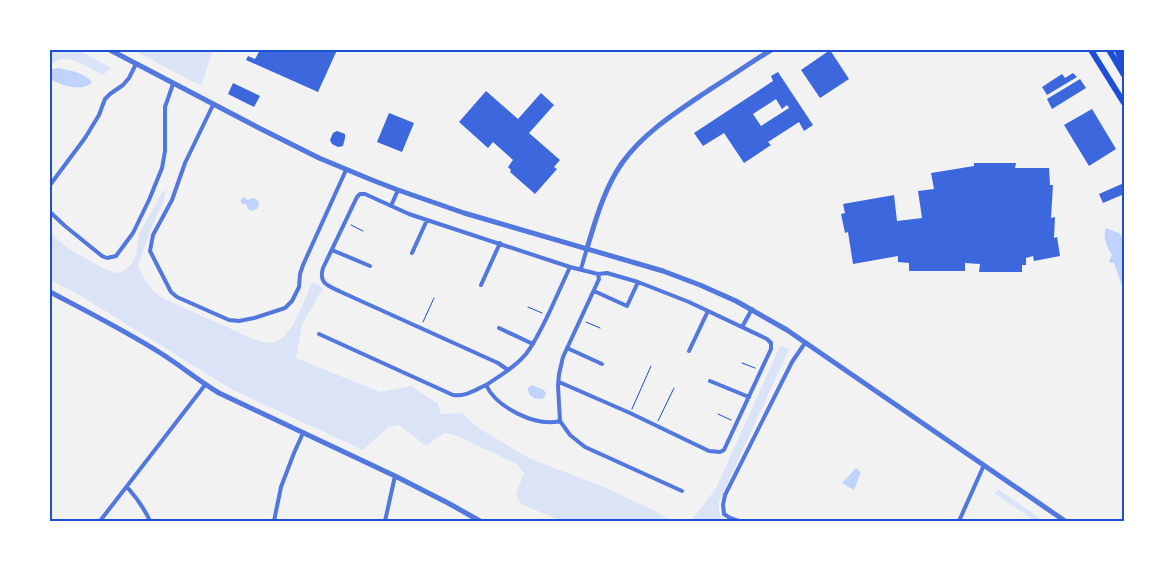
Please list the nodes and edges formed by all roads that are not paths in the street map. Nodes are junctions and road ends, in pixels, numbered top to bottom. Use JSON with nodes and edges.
{"nodes":[{"id":1,"x":110,"y":50,"type":"edge"},
{"id":2,"x":770,"y":50,"type":"edge"},
{"id":3,"x":1091,"y":50,"type":"edge"},
{"id":4,"x":1108,"y":50,"type":"edge"},
{"id":5,"x":1118,"y":50,"type":"edge"},
{"id":6,"x":136,"y":64,"type":"junction"},
{"id":7,"x":1124,"y":68,"type":"edge"},
{"id":8,"x":1124,"y":75,"type":"edge"},
{"id":9,"x":174,"y":84,"type":"junction"},
{"id":10,"x":1124,"y":103,"type":"edge"},
{"id":11,"x":213,"y":105,"type":"junction"},
{"id":12,"x":346,"y":170,"type":"junction"},
{"id":13,"x":50,"y":185,"type":"edge"},
{"id":14,"x":398,"y":190,"type":"junction"},
{"id":15,"x":391,"y":206,"type":"junction"},
{"id":16,"x":50,"y":212,"type":"edge"},
{"id":17,"x":427,"y":220,"type":"junction"},
{"id":18,"x":500,"y":243,"type":"junction"},
{"id":19,"x":587,"y":248,"type":"junction"},
{"id":20,"x":332,"y":250,"type":"junction"},
{"id":21,"x":412,"y":253,"type":"dead end"},
{"id":22,"x":370,"y":266,"type":"dead end"},
{"id":23,"x":570,"y":266,"type":"junction"},
{"id":24,"x":581,"y":269,"type":"junction"},
{"id":25,"x":598,"y":274,"type":"junction"},
{"id":26,"x":638,"y":282,"type":"junction"},
{"id":27,"x":481,"y":285,"type":"dead end"},
{"id":28,"x":594,"y":291,"type":"junction"},
{"id":29,"x":50,"y":292,"type":"edge"},
{"id":30,"x":752,"y":309,"type":"junction"},
{"id":31,"x":708,"y":311,"type":"junction"},
{"id":32,"x":742,"y":327,"type":"junction"},
{"id":33,"x":499,"y":328,"type":"dead end"},
{"id":34,"x":319,"y":334,"type":"dead end"},
{"id":35,"x":805,"y":343,"type":"junction"},
{"id":36,"x":533,"y":344,"type":"junction"},
{"id":37,"x":567,"y":348,"type":"junction"},
{"id":38,"x":690,"y":351,"type":"dead end"},
{"id":39,"x":602,"y":364,"type":"dead end"},
{"id":40,"x":508,"y":370,"type":"junction"},
{"id":41,"x":710,"y":381,"type":"dead end"},
{"id":42,"x":559,"y":382,"type":"junction"},
{"id":43,"x":205,"y":385,"type":"junction"},
{"id":44,"x":486,"y":385,"type":"junction"},
{"id":45,"x":749,"y":397,"type":"junction"},
{"id":46,"x":560,"y":421,"type":"junction"},
{"id":47,"x":304,"y":433,"type":"junction"},
{"id":48,"x":984,"y":465,"type":"junction"},
{"id":49,"x":395,"y":476,"type":"junction"},
{"id":50,"x":126,"y":487,"type":"junction"},
{"id":51,"x":682,"y":491,"type":"dead end"},
{"id":52,"x":100,"y":521,"type":"edge"},
{"id":53,"x":150,"y":521,"type":"edge"},
{"id":54,"x":274,"y":521,"type":"edge"},
{"id":55,"x":385,"y":521,"type":"edge"},
{"id":56,"x":480,"y":521,"type":"edge"},
{"id":57,"x":739,"y":521,"type":"edge"},
{"id":58,"x":959,"y":521,"type":"edge"},
{"id":59,"x":1065,"y":521,"type":"edge"}],
"edges":[{"from":1,"to":6,"type":"street"},
{"from":2,"to":19,"type":"street"},
{"from":3,"to":10,"type":"main road"},
{"from":4,"to":8,"type":"main road"},
{"from":5,"to":7,"type":"highway"},
{"from":6,"to":9,"type":"street"},
{"from":6,"to":13,"type":"street"},
{"from":9,"to":11,"type":"street"},
{"from":9,"to":16,"type":"street"},
{"from":11,"to":12,"type":"street"},
{"from":11,"to":12,"type":"street"},
{"from":12,"to":14,"type":"street"},
{"from":14,"to":15,"type":"street"},
{"from":14,"to":19,"type":"street"},
{"from":15,"to":17,"type":"street"},
{"from":15,"to":20,"type":"street"},
{"from":17,"to":18,"type":"street"},
{"from":17,"to":21,"type":"street"},
{"from":18,"to":23,"type":"street"},
{"from":18,"to":27,"type":"street"},
{"from":19,"to":24,"type":"street"},
{"from":19,"to":30,"type":"street"},
{"from":20,"to":22,"type":"street"},
{"from":20,"to":40,"type":"street"},
{"from":23,"to":24,"type":"street"},
{"from":23,"to":36,"type":"street"},
{"from":24,"to":25,"type":"street"},
{"from":25,"to":26,"type":"street"},
{"from":25,"to":28,"type":"street"},
{"from":26,"to":28,"type":"street"},
{"from":26,"to":31,"type":"street"},
{"from":28,"to":37,"type":"street"},
{"from":29,"to":43,"type":"street"},
{"from":30,"to":32,"type":"street"},
{"from":30,"to":35,"type":"street"},
{"from":31,"to":32,"type":"street"},
{"from":31,"to":38,"type":"street"},
{"from":32,"to":45,"type":"street"},
{"from":33,"to":36,"type":"street"},
{"from":34,"to":44,"type":"street"},
{"from":35,"to":48,"type":"street"},
{"from":35,"to":57,"type":"street"},
{"from":36,"to":40,"type":"street"},
{"from":37,"to":39,"type":"street"},
{"from":37,"to":42,"type":"street"},
{"from":40,"to":44,"type":"street"},
{"from":41,"to":45,"type":"street"},
{"from":42,"to":45,"type":"street"},
{"from":42,"to":46,"type":"street"},
{"from":43,"to":47,"type":"street"},
{"from":43,"to":50,"type":"street"},
{"from":44,"to":46,"type":"street"},
{"from":46,"to":51,"type":"street"},
{"from":47,"to":49,"type":"street"},
{"from":47,"to":54,"type":"street"},
{"from":48,"to":58,"type":"street"},
{"from":48,"to":59,"type":"street"},
{"from":49,"to":55,"type":"street"},
{"from":49,"to":56,"type":"street"},
{"from":50,"to":52,"type":"street"},
{"from":50,"to":53,"type":"street"}]}
